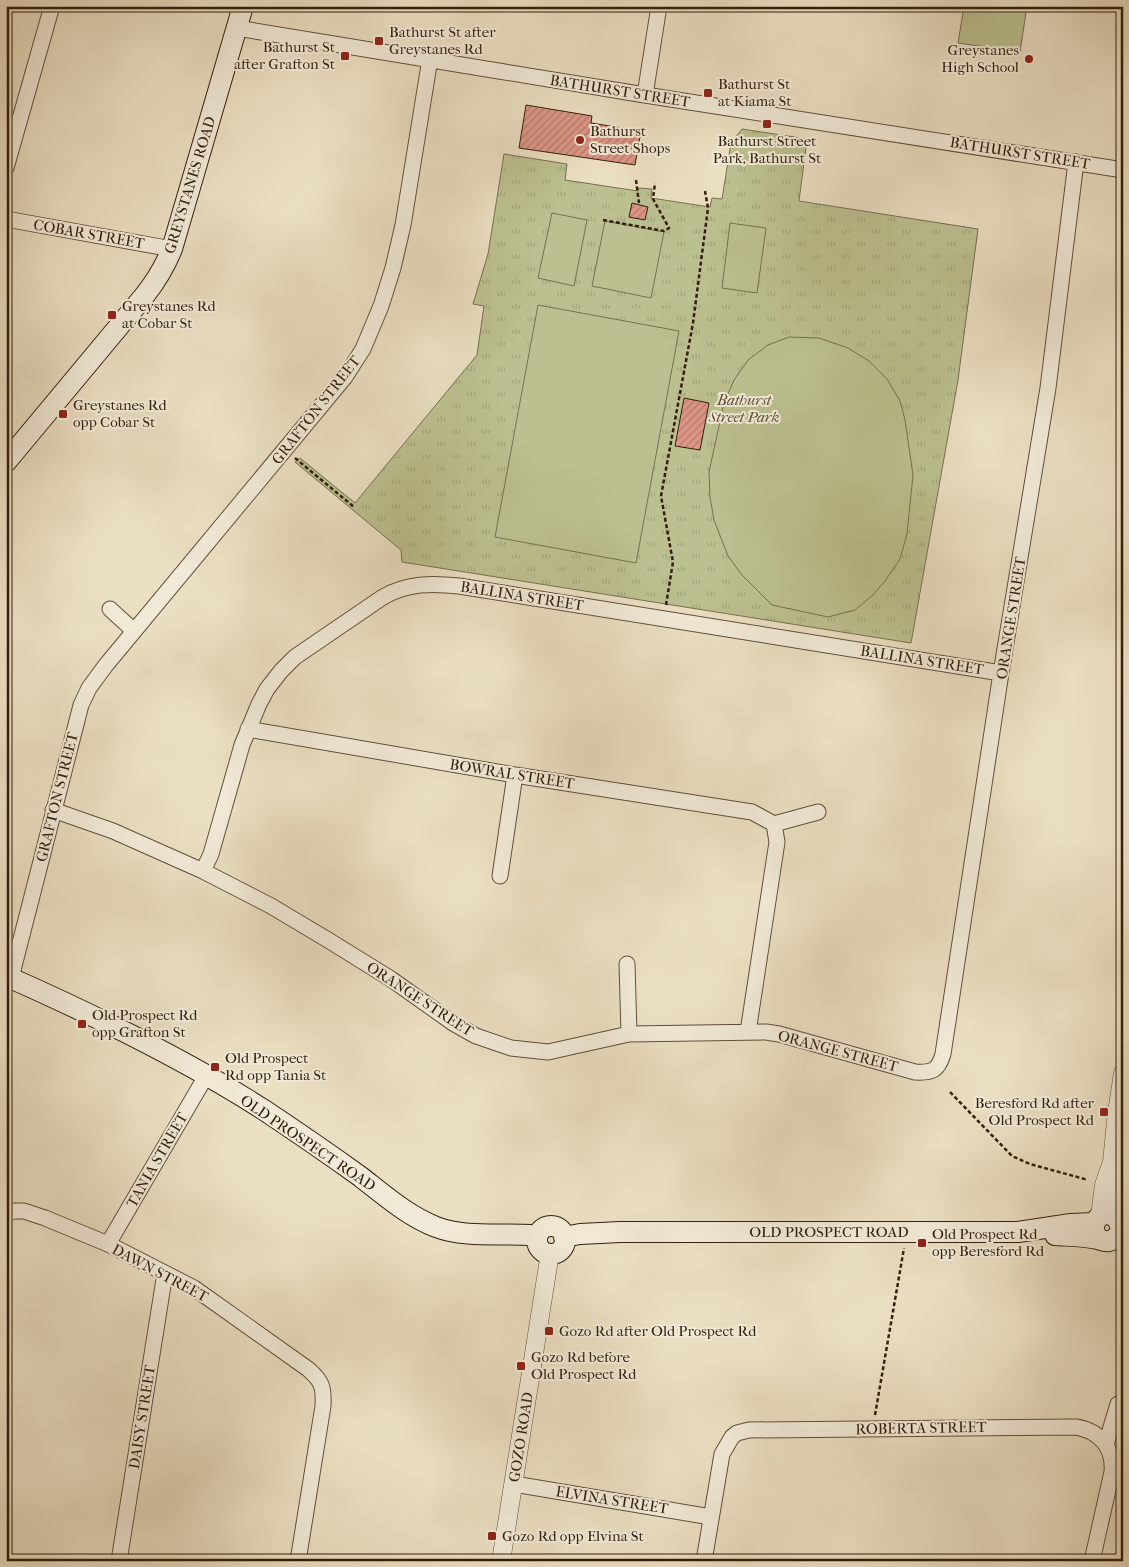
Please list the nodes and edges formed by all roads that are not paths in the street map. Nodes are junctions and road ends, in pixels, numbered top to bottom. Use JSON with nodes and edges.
{"nodes":[{"id":1,"x":52,"y":6,"type":"edge"},
{"id":2,"x":243,"y":6,"type":"edge"},
{"id":3,"x":659,"y":6,"type":"edge"},
{"id":4,"x":237,"y":28,"type":"junction"},
{"id":5,"x":430,"y":59,"type":"junction"},
{"id":6,"x":645,"y":95,"type":"junction"},
{"id":7,"x":1076,"y":162,"type":"junction"},
{"id":8,"x":6,"y":168,"type":"edge"},
{"id":9,"x":1123,"y":170,"type":"edge"},
{"id":10,"x":6,"y":219,"type":"edge"},
{"id":11,"x":172,"y":249,"type":"junction"},
{"id":12,"x":6,"y":462,"type":"edge"},
{"id":13,"x":110,"y":609,"type":"dead end"},
{"id":14,"x":134,"y":631,"type":"junction"},
{"id":15,"x":1001,"y":673,"type":"junction"},
{"id":16,"x":248,"y":729,"type":"junction"},
{"id":17,"x":515,"y":774,"type":"junction"},
{"id":18,"x":53,"y":810,"type":"junction"},
{"id":19,"x":818,"y":812,"type":"dead end"},
{"id":20,"x":774,"y":824,"type":"junction"},
{"id":21,"x":202,"y":871,"type":"junction"},
{"id":22,"x":500,"y":876,"type":"dead end"},
{"id":23,"x":627,"y":964,"type":"dead end"},
{"id":24,"x":9,"y":977,"type":"edge"},
{"id":25,"x":748,"y":1032,"type":"junction"},
{"id":26,"x":629,"y":1034,"type":"junction"},
{"id":27,"x":1123,"y":1073,"type":"edge"},
{"id":28,"x":206,"y":1076,"type":"junction"},
{"id":29,"x":7,"y":1213,"type":"edge"},
{"id":30,"x":1111,"y":1227,"type":"edge"},
{"id":31,"x":537,"y":1237,"type":"junction"},
{"id":32,"x":564,"y":1237,"type":"junction"},
{"id":33,"x":108,"y":1244,"type":"junction"},
{"id":34,"x":550,"y":1253,"type":"junction"},
{"id":35,"x":166,"y":1273,"type":"junction"},
{"id":36,"x":1118,"y":1404,"type":"dead end"},
{"id":37,"x":1106,"y":1444,"type":"junction"},
{"id":38,"x":514,"y":1484,"type":"junction"},
{"id":39,"x":711,"y":1517,"type":"junction"},
{"id":40,"x":119,"y":1561,"type":"edge"},
{"id":41,"x":298,"y":1561,"type":"edge"},
{"id":42,"x":501,"y":1561,"type":"edge"},
{"id":43,"x":704,"y":1561,"type":"edge"},
{"id":44,"x":1092,"y":1561,"type":"edge"}],
"edges":[{"from":1,"to":8,"type":"street"},
{"from":2,"to":4,"type":"main road","name":"GREYSTANES ROAD"},
{"from":3,"to":6,"type":"street"},
{"from":4,"to":5,"type":"street","name":"BATHURST STREET"},
{"from":4,"to":11,"type":"main road","name":"GREYSTANES ROAD"},
{"from":5,"to":6,"type":"street","name":"BATHURST STREET"},
{"from":5,"to":14,"type":"street","name":"GRAFTON STREET"},
{"from":6,"to":7,"type":"street","name":"BATHURST STREET"},
{"from":7,"to":9,"type":"street","name":"BATHURST STREET"},
{"from":7,"to":15,"type":"street","name":"ORANGE STREET"},
{"from":10,"to":11,"type":"street","name":"COBAR STREET"},
{"from":11,"to":12,"type":"main road","name":"GREYSTANES ROAD"},
{"from":13,"to":14,"type":"street"},
{"from":14,"to":18,"type":"street","name":"GRAFTON STREET"},
{"from":15,"to":16,"type":"street","name":"BALLINA STREET"},
{"from":15,"to":25,"type":"street","name":"ORANGE STREET"},
{"from":16,"to":17,"type":"street","name":"BOWRAL STREET"},
{"from":16,"to":21,"type":"street","name":"BALLINA STREET"},
{"from":17,"to":20,"type":"street","name":"BOWRAL STREET"},
{"from":17,"to":22,"type":"street"},
{"from":18,"to":21,"type":"street","name":"ORANGE STREET"},
{"from":18,"to":24,"type":"street","name":"GRAFTON STREET"},
{"from":19,"to":20,"type":"street"},
{"from":20,"to":25,"type":"street"},
{"from":21,"to":26,"type":"street","name":"ORANGE STREET"},
{"from":23,"to":26,"type":"street"},
{"from":24,"to":28,"type":"main road","name":"OLD PROSPECT ROAD"},
{"from":25,"to":26,"type":"street","name":"ORANGE STREET"},
{"from":27,"to":30,"type":"street"},
{"from":28,"to":31,"type":"main road","name":"OLD PROSPECT ROAD"},
{"from":28,"to":33,"type":"street","name":"TANIA STREET"},
{"from":29,"to":33,"type":"street","name":"DAWN STREET"},
{"from":30,"to":32,"type":"main road","name":"OLD PROSPECT ROAD"},
{"from":31,"to":32,"type":"main road"},
{"from":31,"to":34,"type":"main road"},
{"from":32,"to":34,"type":"main road"},
{"from":33,"to":35,"type":"street","name":"DAWN STREET"},
{"from":34,"to":38,"type":"street","name":"GOZO ROAD"},
{"from":35,"to":40,"type":"street","name":"DAISY STREET"},
{"from":35,"to":41,"type":"street","name":"DAWN STREET"},
{"from":36,"to":37,"type":"street"},
{"from":37,"to":39,"type":"street","name":"ROBERTA STREET"},
{"from":37,"to":44,"type":"street"},
{"from":38,"to":39,"type":"street","name":"ELVINA STREET"},
{"from":38,"to":42,"type":"street","name":"GOZO ROAD"},
{"from":39,"to":43,"type":"street","name":"ROBERTA STREET"}]}
